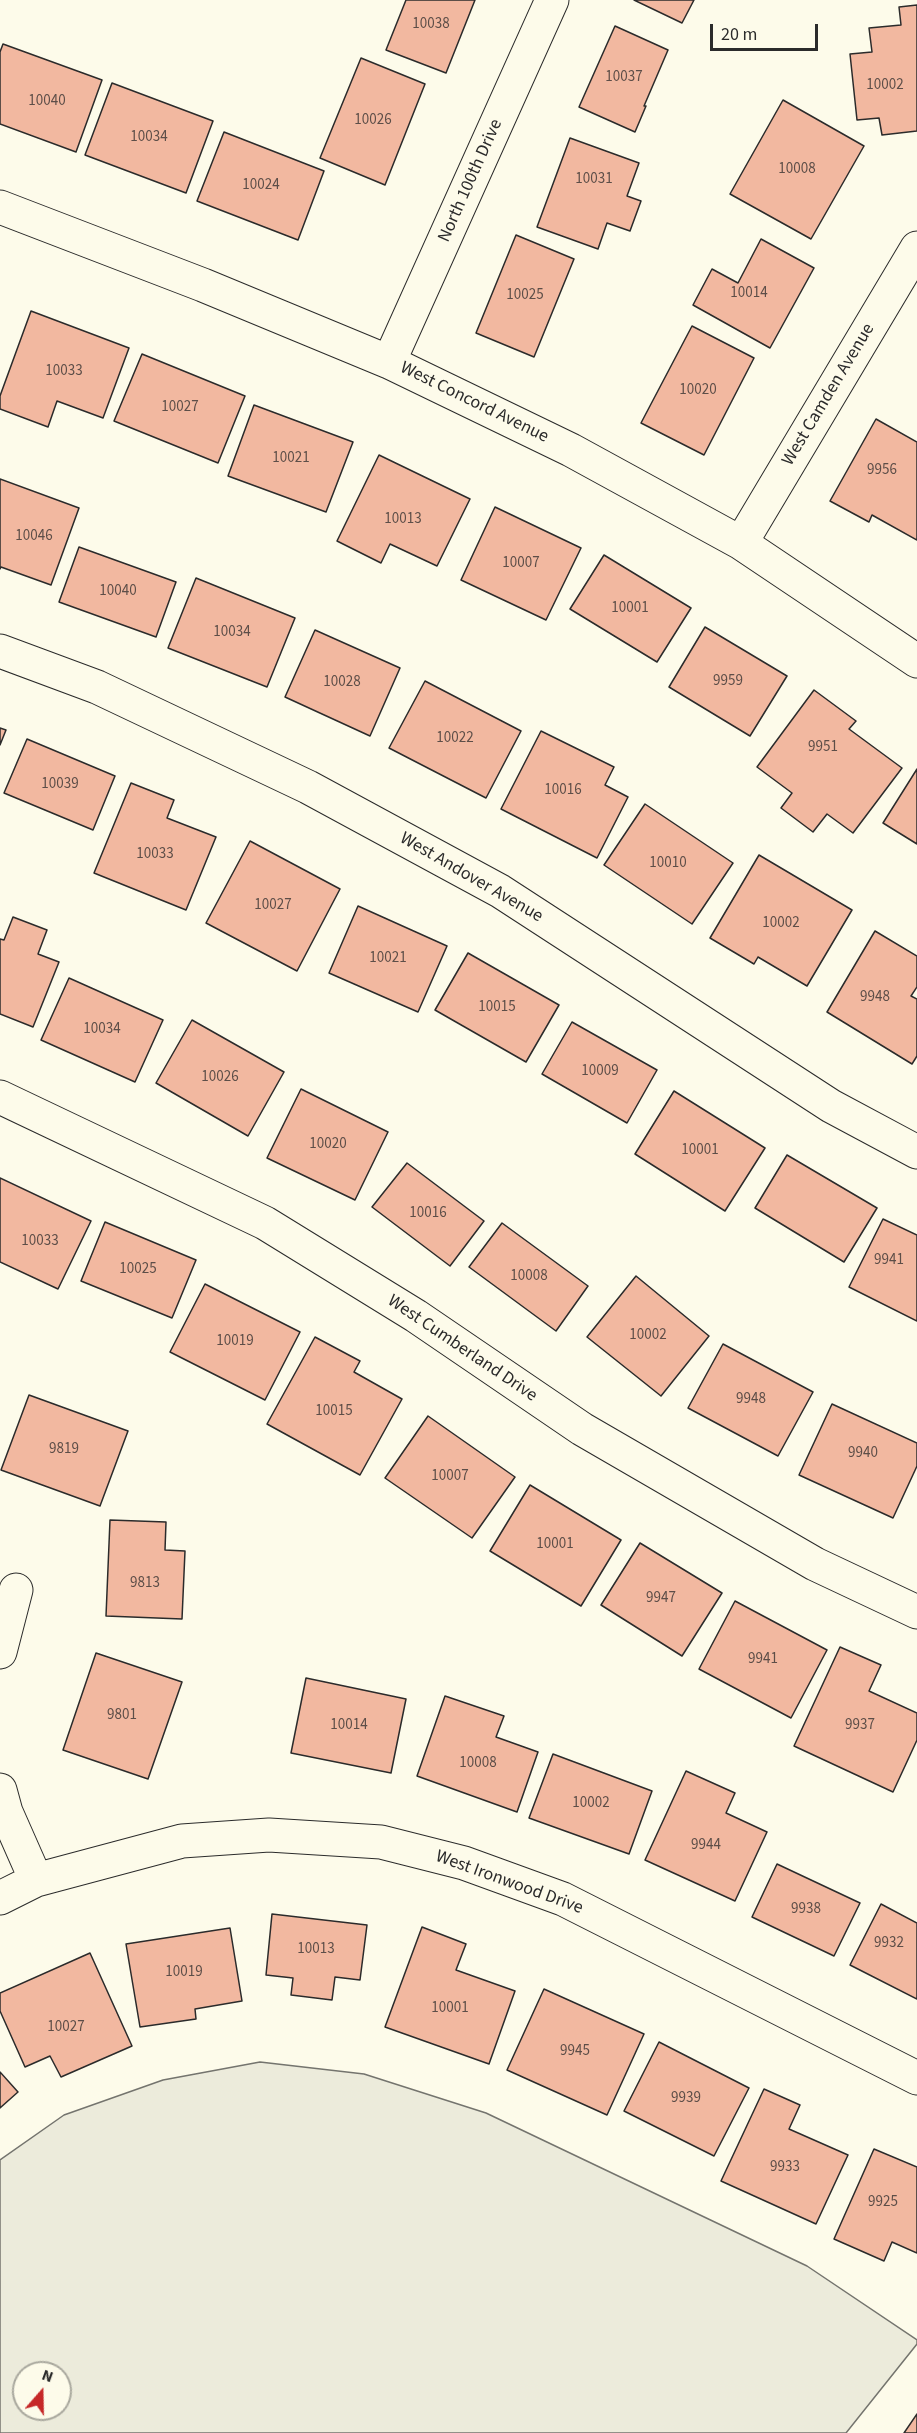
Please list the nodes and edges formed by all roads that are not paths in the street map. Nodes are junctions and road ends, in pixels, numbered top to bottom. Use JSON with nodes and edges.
{"nodes":[{"id":1,"x":552,"y":0,"type":"edge"},
{"id":2,"x":0,"y":207,"type":"edge"},
{"id":3,"x":917,"y":248,"type":"edge"},
{"id":4,"x":389,"y":362,"type":"junction"},
{"id":5,"x":741,"y":543,"type":"junction"},
{"id":6,"x":0,"y":651,"type":"edge"},
{"id":7,"x":917,"y":661,"type":"edge"},
{"id":8,"x":0,"y":1097,"type":"edge"},
{"id":9,"x":917,"y":1152,"type":"edge"},
{"id":10,"x":16,"y":1590,"type":"dead end"},
{"id":11,"x":917,"y":1612,"type":"edge"},
{"id":12,"x":0,"y":1652,"type":"edge"},
{"id":13,"x":0,"y":1790,"type":"edge"},
{"id":14,"x":36,"y":1880,"type":"junction"},
{"id":15,"x":0,"y":1898,"type":"edge"},
{"id":16,"x":917,"y":2078,"type":"edge"}],
"edges":[{"from":1,"to":4,"type":"street","name":"North 100th Drive"},
{"from":2,"to":4,"type":"street","name":"West Concord Avenue"},
{"from":3,"to":5,"type":"street","name":"West Camden Avenue"},
{"from":4,"to":5,"type":"street","name":"West Concord Avenue"},
{"from":5,"to":7,"type":"street","name":"West Concord Avenue"},
{"from":6,"to":9,"type":"street","name":"West Andover Avenue"},
{"from":8,"to":11,"type":"street","name":"West Cumberland Drive"},
{"from":10,"to":12,"type":"street"},
{"from":13,"to":14,"type":"street"},
{"from":14,"to":15,"type":"street","name":"West Ironwood Drive"},
{"from":14,"to":16,"type":"street","name":"West Ironwood Drive"}]}
